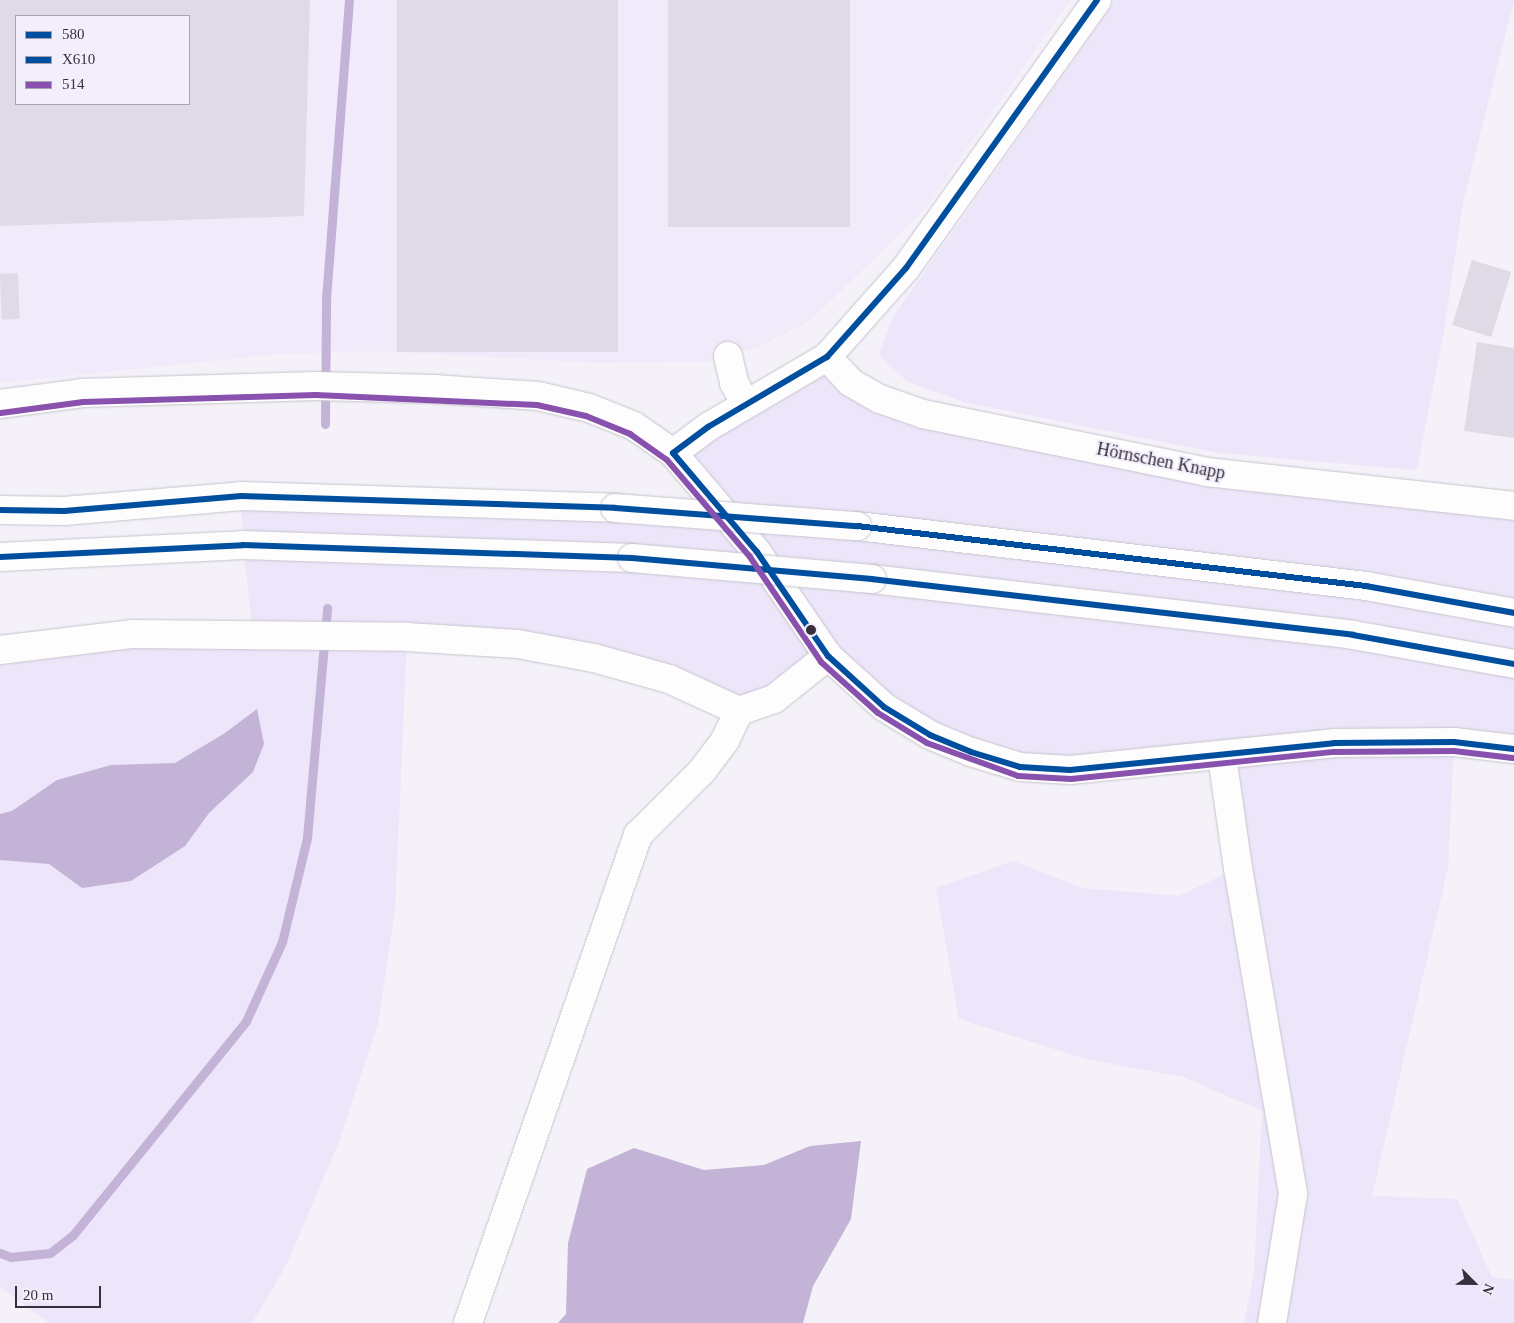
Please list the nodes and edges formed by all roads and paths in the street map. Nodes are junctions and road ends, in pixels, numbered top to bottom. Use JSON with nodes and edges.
{"nodes":[{"id":1,"x":1097,"y":0,"type":"edge"},
{"id":2,"x":728,"y":356,"type":"dead end"},
{"id":3,"x":827,"y":357,"type":"junction"},
{"id":4,"x":0,"y":404,"type":"edge"},
{"id":5,"x":746,"y":404,"type":"junction"},
{"id":6,"x":673,"y":453,"type":"junction"},
{"id":7,"x":1514,"y":506,"type":"edge"},
{"id":8,"x":0,"y":510,"type":"edge"},
{"id":9,"x":0,"y":557,"type":"edge"},
{"id":10,"x":1514,"y":613,"type":"edge"},
{"id":11,"x":0,"y":650,"type":"edge"},
{"id":12,"x":828,"y":656,"type":"junction"},
{"id":13,"x":1514,"y":664,"type":"edge"},
{"id":14,"x":739,"y":710,"type":"junction"},
{"id":15,"x":1514,"y":750,"type":"edge"},
{"id":16,"x":1222,"y":756,"type":"junction"},
{"id":17,"x":468,"y":1323,"type":"edge"},
{"id":18,"x":1272,"y":1323,"type":"edge"}],
"edges":[{"from":1,"to":3,"type":"main road"},
{"from":2,"to":5,"type":"main road"},
{"from":3,"to":5,"type":"main road"},
{"from":3,"to":7,"type":"main road","name":"Hörnschen Knapp"},
{"from":4,"to":6,"type":"main road"},
{"from":5,"to":6,"type":"main road"},
{"from":6,"to":12,"type":"main road"},
{"from":8,"to":10,"type":"main road","bridge":true},
{"from":9,"to":13,"type":"main road","bridge":true},
{"from":11,"to":14,"type":"main road"},
{"from":12,"to":14,"type":"main road"},
{"from":12,"to":16,"type":"main road"},
{"from":14,"to":17,"type":"main road"},
{"from":15,"to":16,"type":"main road"},
{"from":16,"to":18,"type":"main road"}]}
